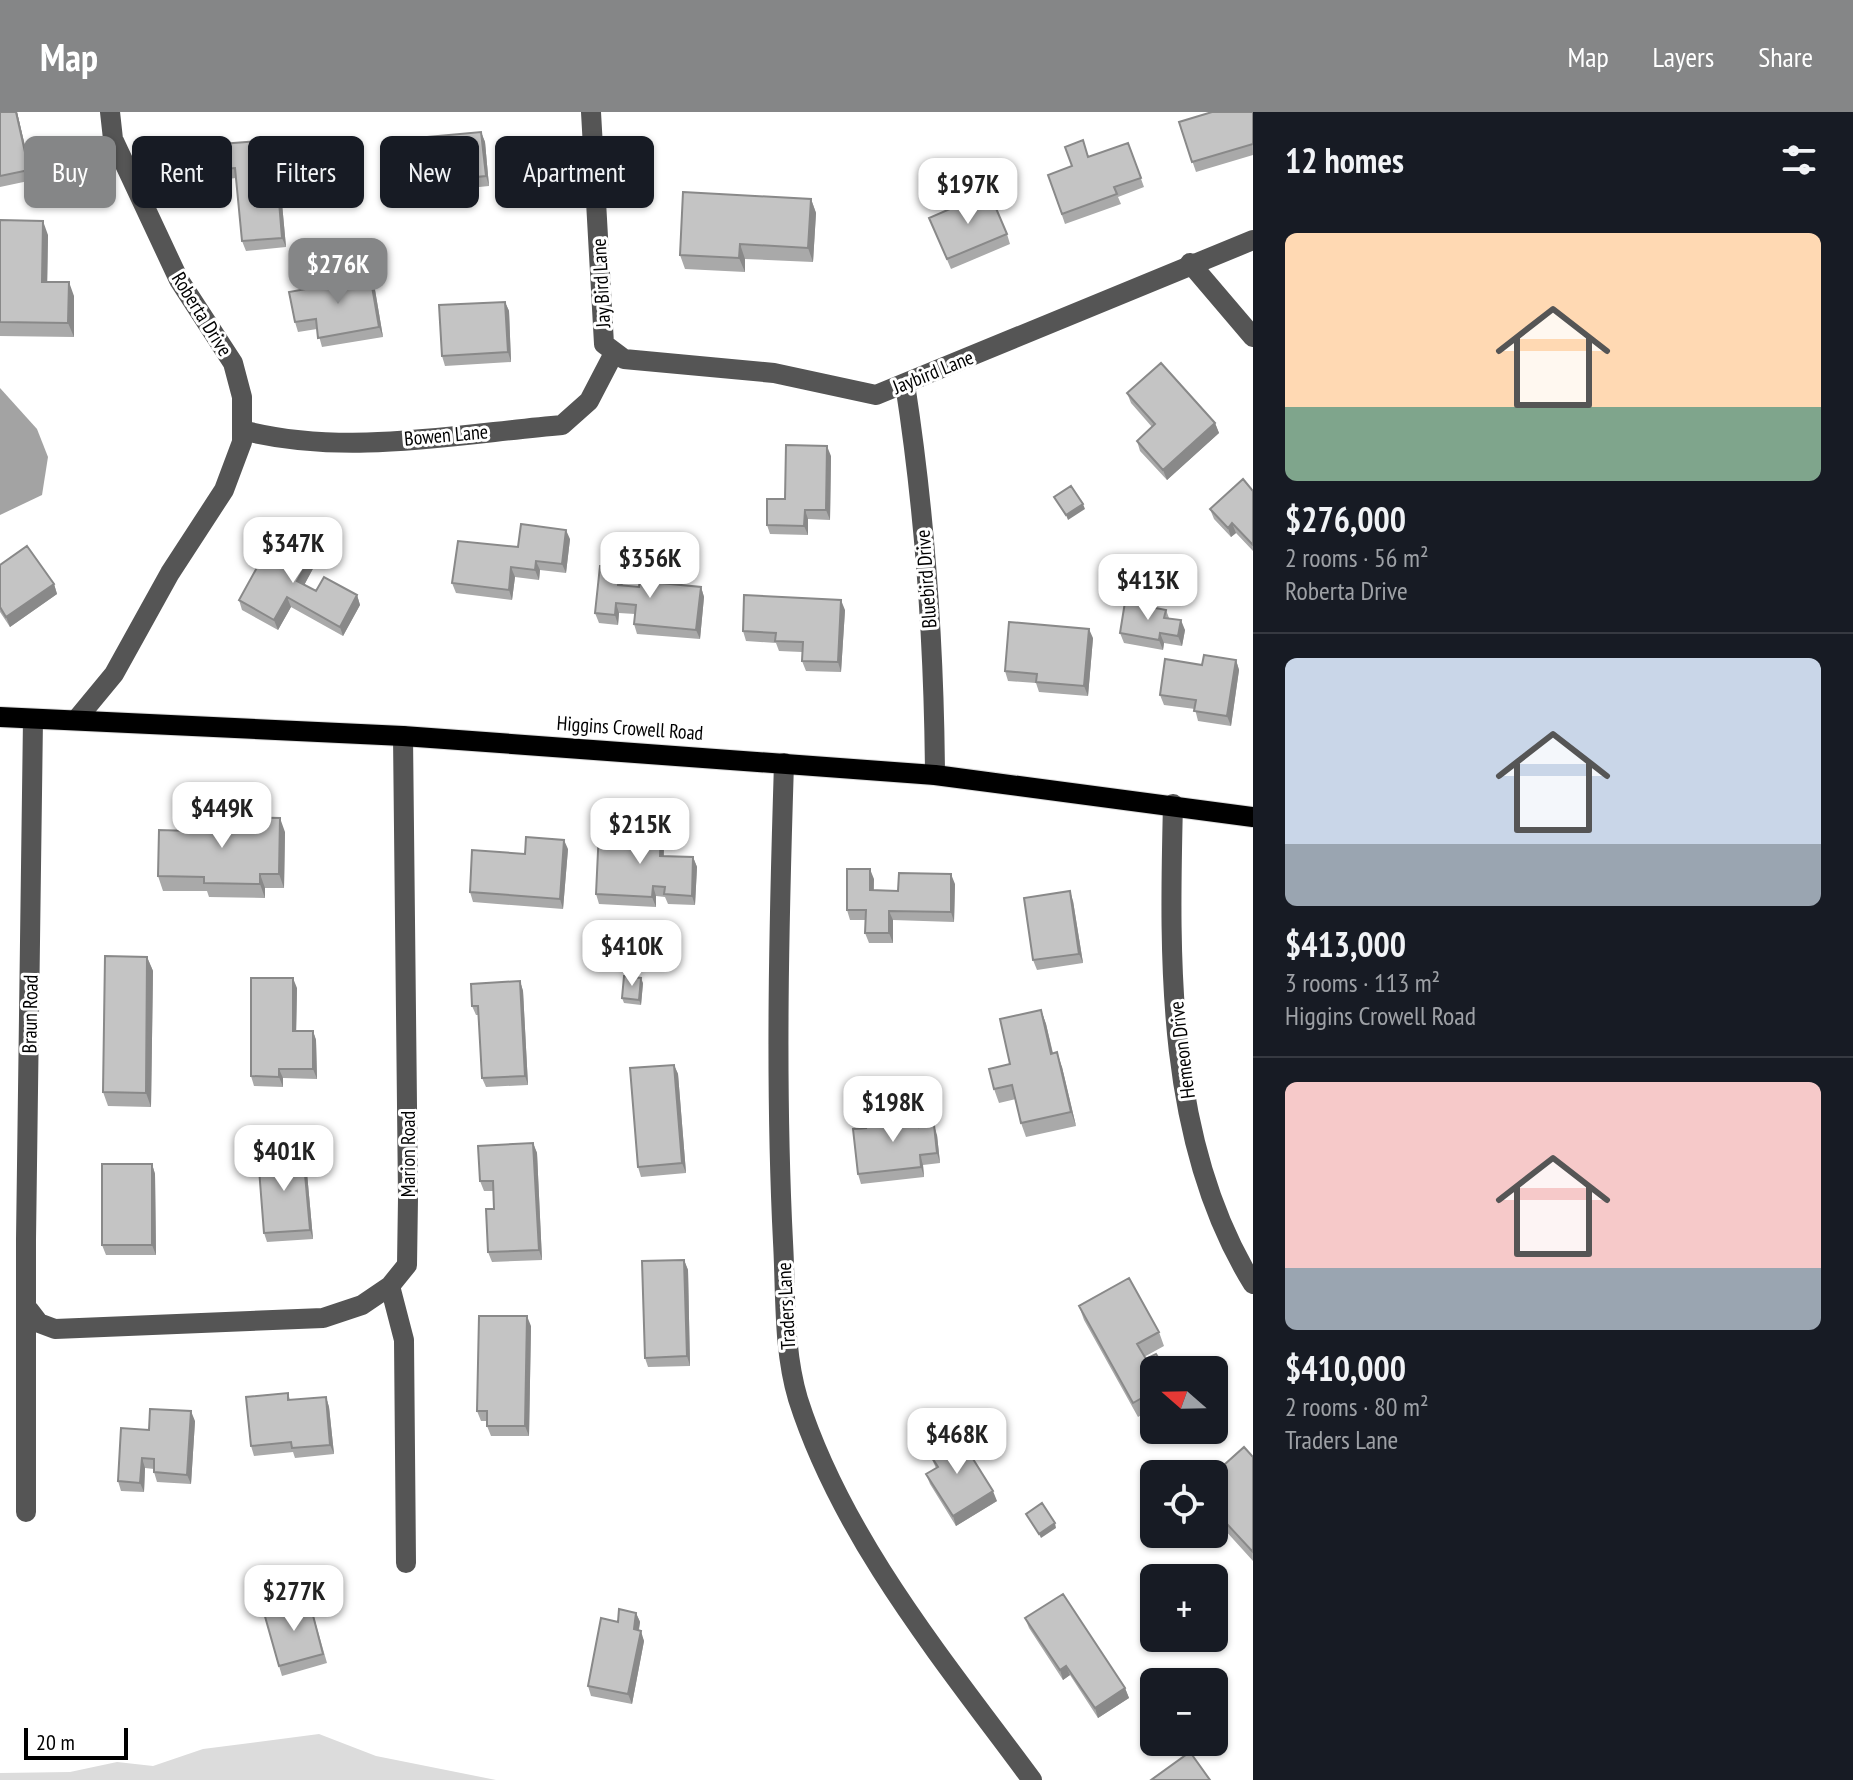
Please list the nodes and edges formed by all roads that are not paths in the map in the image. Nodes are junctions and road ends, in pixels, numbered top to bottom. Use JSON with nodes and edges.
{"nodes":[{"id":1,"x":110,"y":112,"type":"edge"},
{"id":2,"x":591,"y":112,"type":"edge"},
{"id":3,"x":1253,"y":240,"type":"edge"},
{"id":4,"x":1190,"y":263,"type":"junction"},
{"id":5,"x":1253,"y":337,"type":"edge"},
{"id":6,"x":614,"y":353,"type":"junction"},
{"id":7,"x":905,"y":384,"type":"junction"},
{"id":8,"x":242,"y":430,"type":"junction"},
{"id":9,"x":0,"y":717,"type":"edge"},
{"id":10,"x":33,"y":719,"type":"junction"},
{"id":11,"x":76,"y":720,"type":"junction"},
{"id":12,"x":403,"y":736,"type":"junction"},
{"id":13,"x":784,"y":763,"type":"junction"},
{"id":14,"x":935,"y":775,"type":"junction"},
{"id":15,"x":1173,"y":804,"type":"junction"},
{"id":16,"x":1253,"y":817,"type":"edge"},
{"id":17,"x":1253,"y":1284,"type":"edge"},
{"id":18,"x":390,"y":1286,"type":"junction"},
{"id":19,"x":29,"y":1310,"type":"junction"},
{"id":20,"x":26,"y":1512,"type":"dead end"},
{"id":21,"x":406,"y":1563,"type":"dead end"},
{"id":22,"x":1032,"y":1780,"type":"edge"}],
"edges":[{"from":1,"to":8,"type":"street","name":"Roberta Drive"},
{"from":2,"to":6,"type":"street","name":"Jay Bird Lane"},
{"from":3,"to":4,"type":"street","name":"Jaybird Lane"},
{"from":4,"to":5,"type":"street"},
{"from":4,"to":7,"type":"street","name":"Jaybird Lane"},
{"from":6,"to":7,"type":"street","name":"Jaybird Lane"},
{"from":6,"to":8,"type":"street","name":"Bowen Lane"},
{"from":7,"to":14,"type":"street","name":"Bluebird Drive"},
{"from":8,"to":11,"type":"street","name":"Roberta Drive"},
{"from":9,"to":10,"type":"main road","name":"Higgins Crowell Road"},
{"from":10,"to":11,"type":"main road","name":"Higgins Crowell Road"},
{"from":10,"to":19,"type":"street","name":"Braun Road"},
{"from":11,"to":12,"type":"main road","name":"Higgins Crowell Road"},
{"from":12,"to":13,"type":"main road","name":"Higgins Crowell Road"},
{"from":12,"to":18,"type":"street","name":"Marion Road"},
{"from":13,"to":14,"type":"main road","name":"Higgins Crowell Road"},
{"from":13,"to":22,"type":"street","name":"Traders Lane"},
{"from":14,"to":15,"type":"main road","name":"Higgins Crowell Road"},
{"from":15,"to":16,"type":"main road","name":"Higgins Crowell Road"},
{"from":15,"to":17,"type":"street","name":"Hemeon Drive"},
{"from":18,"to":19,"type":"street"},
{"from":18,"to":21,"type":"street"},
{"from":19,"to":20,"type":"street","name":"Braun Road"}]}
